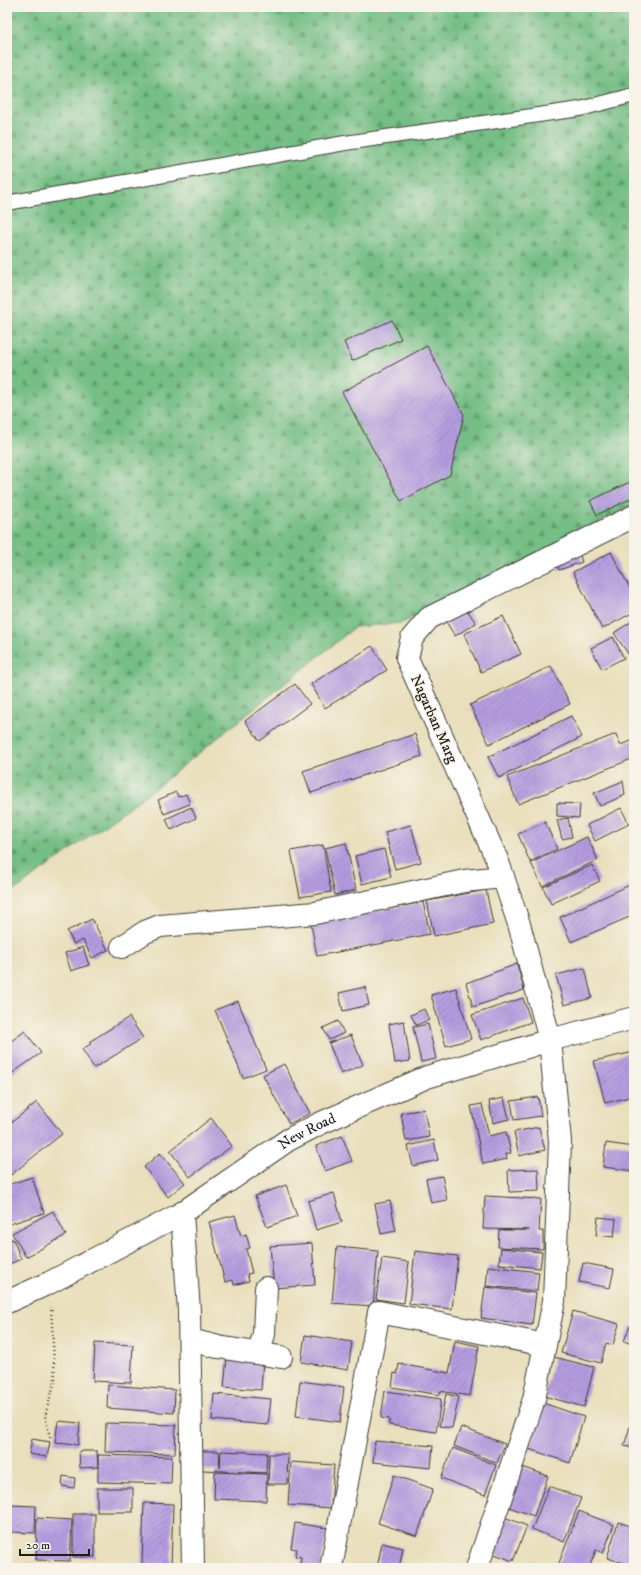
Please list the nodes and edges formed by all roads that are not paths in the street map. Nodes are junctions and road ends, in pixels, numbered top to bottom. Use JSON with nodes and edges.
{"nodes":[{"id":1,"x":634,"y":95,"type":"edge"},
{"id":2,"x":7,"y":203,"type":"edge"},
{"id":3,"x":634,"y":516,"type":"edge"},
{"id":4,"x":503,"y":877,"type":"junction"},
{"id":5,"x":122,"y":947,"type":"dead end"},
{"id":6,"x":634,"y":1018,"type":"edge"},
{"id":7,"x":550,"y":1040,"type":"junction"},
{"id":8,"x":182,"y":1213,"type":"junction"},
{"id":9,"x":266,"y":1288,"type":"dead end"},
{"id":10,"x":7,"y":1302,"type":"edge"},
{"id":11,"x":190,"y":1340,"type":"junction"},
{"id":12,"x":545,"y":1345,"type":"junction"},
{"id":13,"x":259,"y":1353,"type":"junction"},
{"id":14,"x":281,"y":1357,"type":"dead end"},
{"id":15,"x":193,"y":1568,"type":"edge"},
{"id":16,"x":332,"y":1568,"type":"edge"},
{"id":17,"x":477,"y":1568,"type":"edge"}],
"edges":[{"from":1,"to":2,"type":"lane"},
{"from":3,"to":4,"type":"street","name":"Nagarban Marg"},
{"from":4,"to":5,"type":"street"},
{"from":4,"to":7,"type":"street","name":"Nagarban Marg"},
{"from":6,"to":7,"type":"street","name":"New Road"},
{"from":7,"to":8,"type":"street","name":"New Road"},
{"from":7,"to":12,"type":"street","name":"Nagarban Marg"},
{"from":8,"to":10,"type":"street","name":"New Road"},
{"from":8,"to":11,"type":"street"},
{"from":9,"to":13,"type":"street"},
{"from":11,"to":13,"type":"street"},
{"from":11,"to":15,"type":"street"},
{"from":12,"to":16,"type":"street"},
{"from":12,"to":17,"type":"street","name":"Nagarban Marg"},
{"from":13,"to":14,"type":"street"}]}
